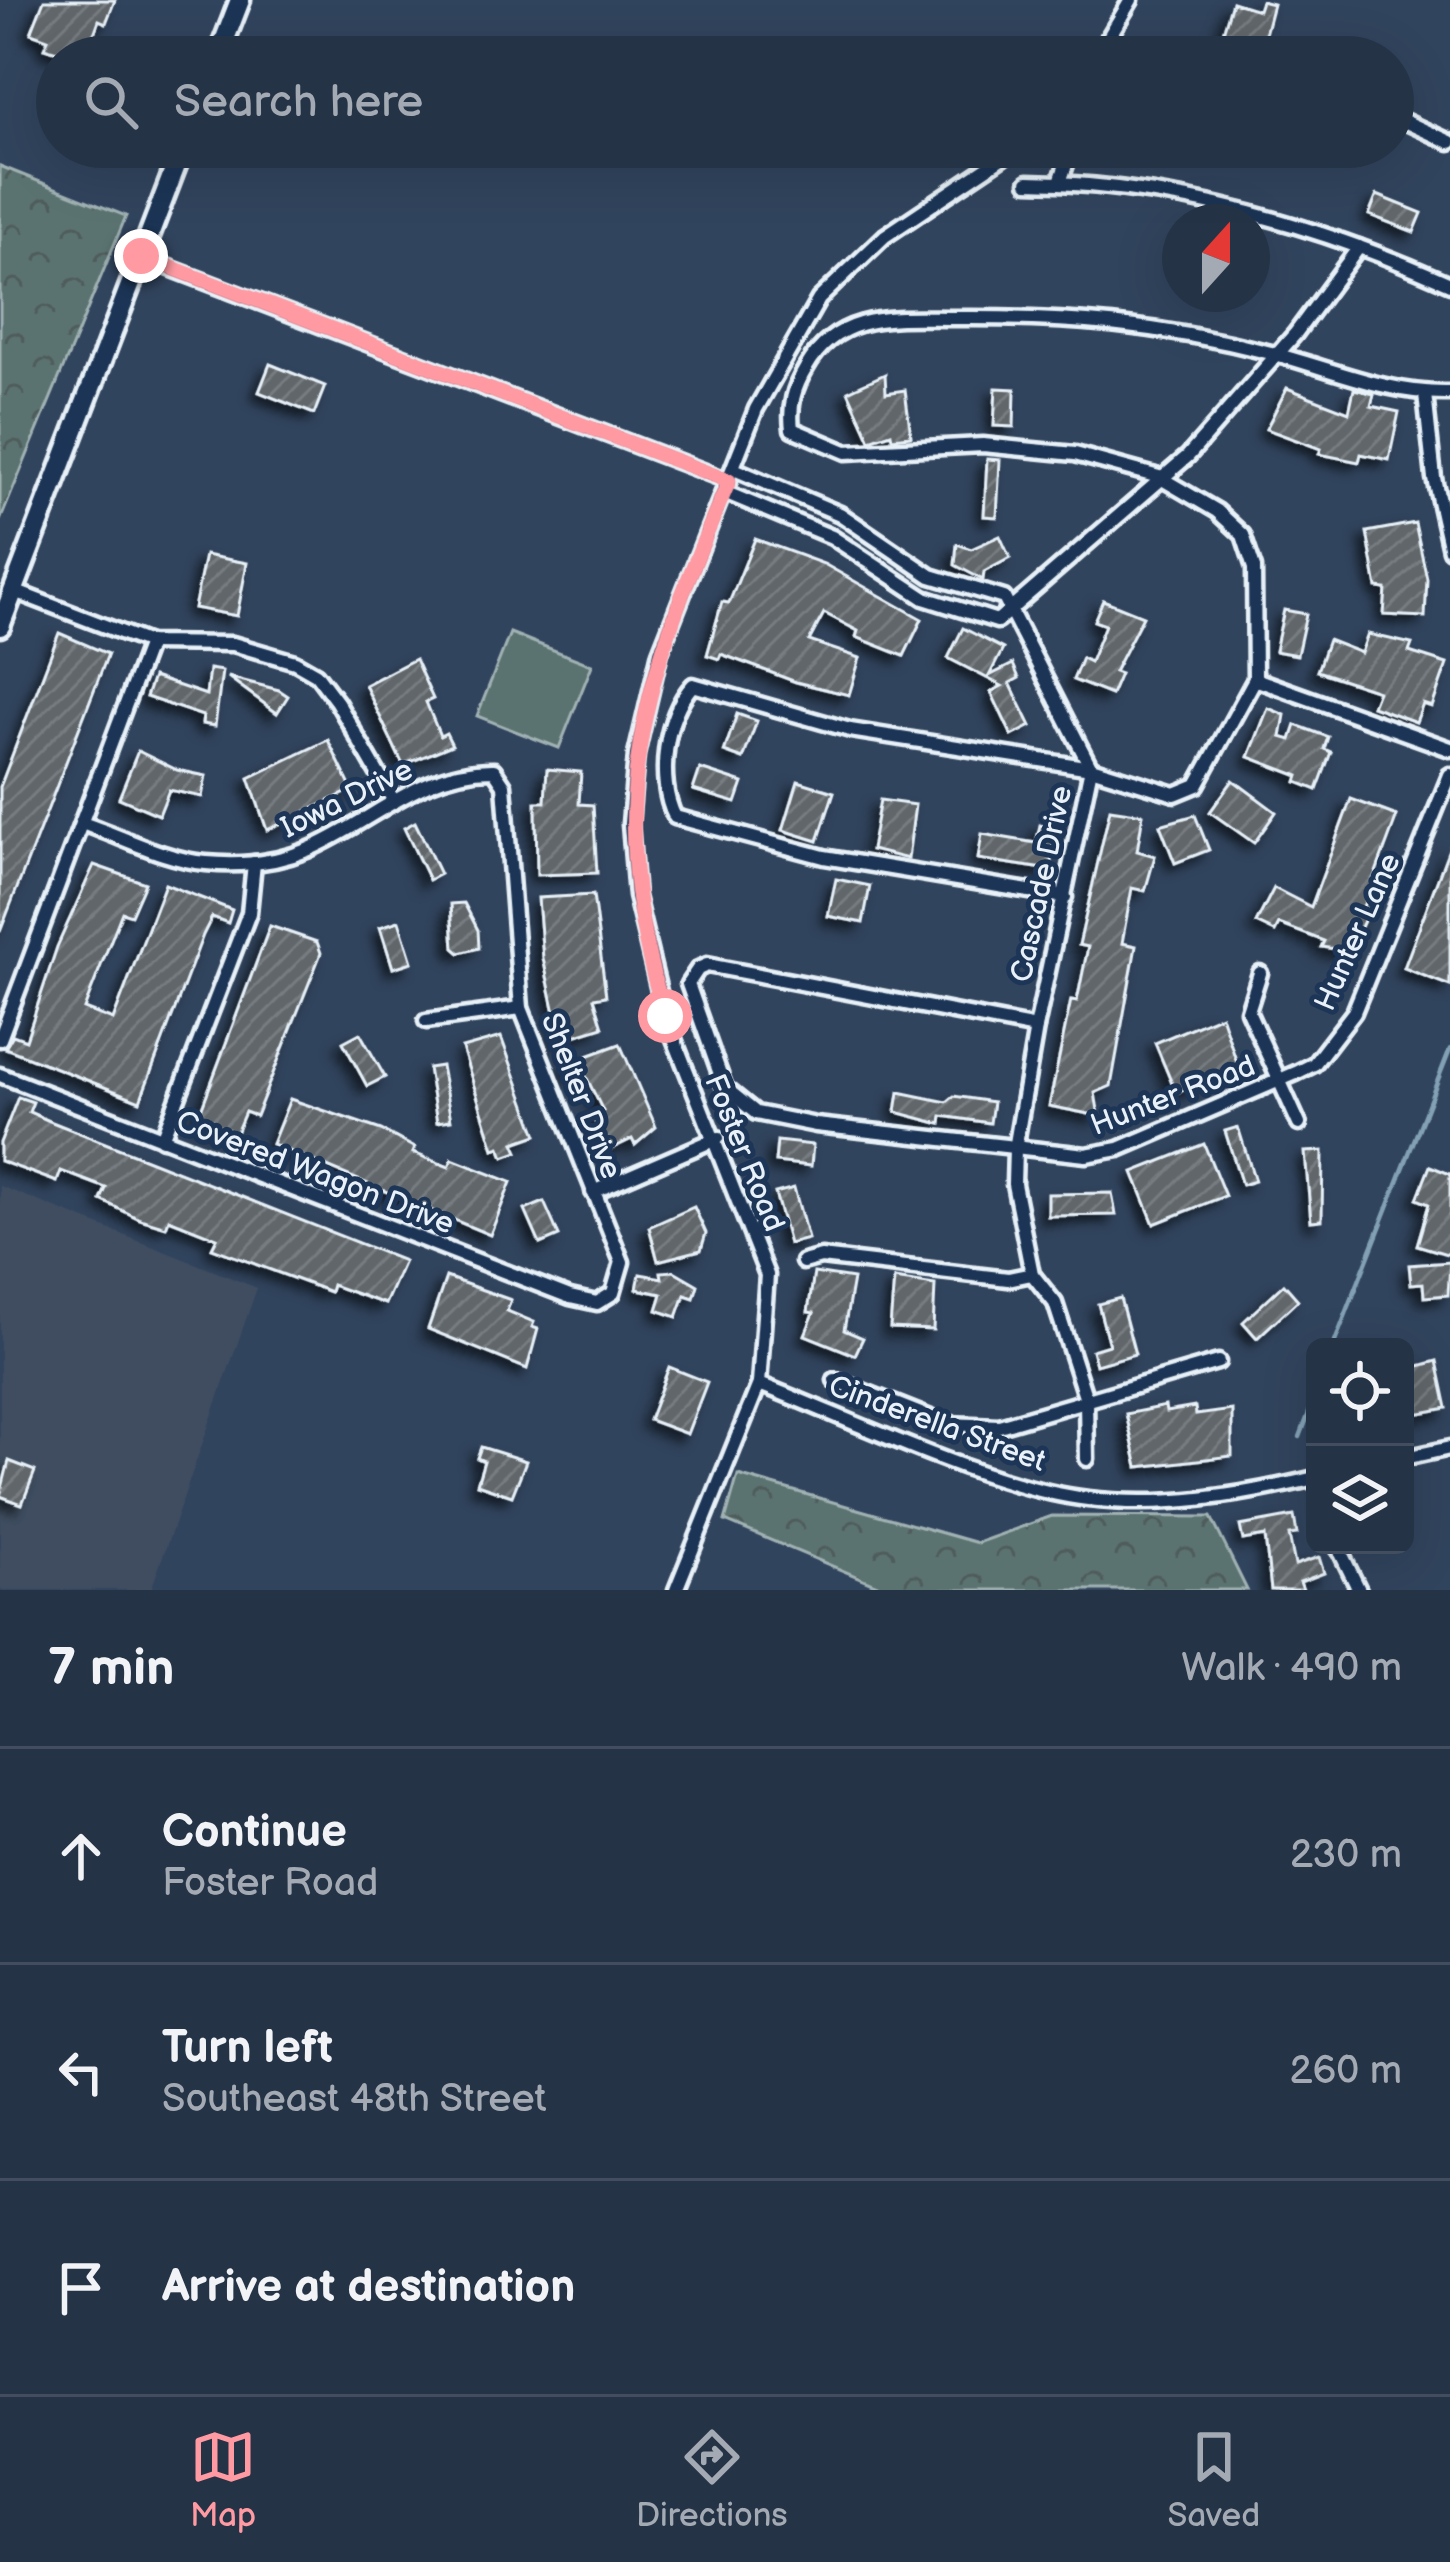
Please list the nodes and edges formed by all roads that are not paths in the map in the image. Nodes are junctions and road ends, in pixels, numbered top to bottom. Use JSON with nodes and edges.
{"nodes":[{"id":1,"x":240,"y":0,"type":"edge"},
{"id":2,"x":1131,"y":0,"type":"edge"},
{"id":3,"x":226,"y":36,"type":"edge"},
{"id":4,"x":1110,"y":36,"type":"edge"},
{"id":5,"x":1414,"y":126,"type":"edge"},
{"id":6,"x":1450,"y":142,"type":"edge"},
{"id":7,"x":175,"y":168,"type":"edge"},
{"id":8,"x":987,"y":168,"type":"edge"},
{"id":9,"x":1065,"y":168,"type":"edge"},
{"id":10,"x":1028,"y":182,"type":"dead end"},
{"id":11,"x":1060,"y":182,"type":"junction"},
{"id":12,"x":1359,"y":247,"type":"junction"},
{"id":13,"x":141,"y":256,"type":"junction"},
{"id":14,"x":1450,"y":284,"type":"edge"},
{"id":15,"x":1275,"y":354,"type":"junction"},
{"id":16,"x":1450,"y":393,"type":"edge"},
{"id":17,"x":1425,"y":394,"type":"junction"},
{"id":18,"x":1159,"y":477,"type":"junction"},
{"id":19,"x":729,"y":481,"type":"junction"},
{"id":20,"x":1450,"y":550,"type":"edge"},
{"id":21,"x":14,"y":591,"type":"junction"},
{"id":22,"x":1011,"y":612,"type":"junction"},
{"id":23,"x":0,"y":626,"type":"edge"},
{"id":24,"x":148,"y":643,"type":"junction"},
{"id":25,"x":1256,"y":680,"type":"junction"},
{"id":26,"x":1450,"y":748,"type":"edge"},
{"id":27,"x":1091,"y":767,"type":"junction"},
{"id":28,"x":494,"y":770,"type":"joint"},
{"id":29,"x":1450,"y":775,"type":"edge"},
{"id":30,"x":392,"y":798,"type":"junction"},
{"id":31,"x":82,"y":823,"type":"junction"},
{"id":32,"x":254,"y":863,"type":"junction"},
{"id":33,"x":1065,"y":897,"type":"junction"},
{"id":34,"x":1260,"y":974,"type":"dead end"},
{"id":35,"x":521,"y":1008,"type":"junction"},
{"id":36,"x":426,"y":1022,"type":"dead end"},
{"id":37,"x":1036,"y":1028,"type":"junction"},
{"id":38,"x":0,"y":1040,"type":"edge"},
{"id":39,"x":0,"y":1075,"type":"edge"},
{"id":40,"x":1277,"y":1082,"type":"junction"},
{"id":41,"x":1299,"y":1124,"type":"dead end"},
{"id":42,"x":718,"y":1138,"type":"junction"},
{"id":43,"x":162,"y":1139,"type":"junction"},
{"id":44,"x":1015,"y":1149,"type":"junction"},
{"id":45,"x":593,"y":1192,"type":"junction"},
{"id":46,"x":803,"y":1262,"type":"dead end"},
{"id":47,"x":1032,"y":1274,"type":"junction"},
{"id":48,"x":613,"y":1293,"type":"joint"},
{"id":49,"x":1218,"y":1362,"type":"dead end"},
{"id":50,"x":835,"y":1380,"type":"dead end"},
{"id":51,"x":759,"y":1384,"type":"junction"},
{"id":52,"x":1087,"y":1399,"type":"junction"},
{"id":53,"x":1450,"y":1448,"type":"edge"},
{"id":54,"x":1414,"y":1456,"type":"edge"},
{"id":55,"x":1088,"y":1459,"type":"dead end"},
{"id":56,"x":1306,"y":1480,"type":"edge"},
{"id":57,"x":1341,"y":1554,"type":"edge"},
{"id":58,"x":676,"y":1590,"type":"edge"},
{"id":59,"x":1359,"y":1590,"type":"edge"}],
"edges":[{"from":1,"to":3,"type":"main road"},
{"from":2,"to":4,"type":"street"},
{"from":5,"to":6,"type":"street"},
{"from":7,"to":13,"type":"main road"},
{"from":8,"to":19,"type":"street","name":"Foster Road"},
{"from":9,"to":11,"type":"street"},
{"from":10,"to":11,"type":"street"},
{"from":11,"to":12,"type":"street"},
{"from":12,"to":14,"type":"street"},
{"from":12,"to":15,"type":"street"},
{"from":13,"to":19,"type":"street"},
{"from":13,"to":21,"type":"main road"},
{"from":15,"to":17,"type":"street"},
{"from":15,"to":18,"type":"street"},
{"from":15,"to":18,"type":"street"},
{"from":16,"to":17,"type":"street"},
{"from":17,"to":20,"type":"street"},
{"from":18,"to":22,"type":"street"},
{"from":18,"to":25,"type":"street"},
{"from":19,"to":22,"type":"street"},
{"from":19,"to":22,"type":"street"},
{"from":19,"to":42,"type":"street","name":"Foster Road"},
{"from":21,"to":23,"type":"main road"},
{"from":21,"to":24,"type":"street"},
{"from":22,"to":27,"type":"street","name":"Cascade Drive"},
{"from":24,"to":30,"type":"street"},
{"from":24,"to":31,"type":"street"},
{"from":25,"to":26,"type":"street"},
{"from":25,"to":27,"type":"street"},
{"from":27,"to":33,"type":"street","name":"Cascade Drive"},
{"from":27,"to":33,"type":"street"},
{"from":28,"to":30,"type":"street","name":"Iowa Drive"},
{"from":28,"to":35,"type":"street","name":"Shelter Drive"},
{"from":29,"to":40,"type":"street","name":"Hunter Lane"},
{"from":30,"to":32,"type":"street","name":"Iowa Drive"},
{"from":31,"to":32,"type":"street","name":"Iowa Drive"},
{"from":31,"to":38,"type":"street"},
{"from":32,"to":43,"type":"street"},
{"from":33,"to":37,"type":"street","name":"Cascade Drive"},
{"from":34,"to":40,"type":"street"},
{"from":35,"to":36,"type":"street"},
{"from":35,"to":45,"type":"street","name":"Shelter Drive"},
{"from":37,"to":44,"type":"street","name":"Cascade Drive"},
{"from":37,"to":44,"type":"street","name":"Hunter Road"},
{"from":39,"to":43,"type":"street","name":"Covered Wagon Drive"},
{"from":40,"to":41,"type":"street"},
{"from":40,"to":44,"type":"street","name":"Hunter Road"},
{"from":42,"to":45,"type":"street"},
{"from":42,"to":51,"type":"street","name":"Foster Road"},
{"from":43,"to":48,"type":"street","name":"Covered Wagon Drive"},
{"from":44,"to":47,"type":"street","name":"Cascade Drive"},
{"from":45,"to":48,"type":"street","name":"Shelter Drive"},
{"from":46,"to":47,"type":"street"},
{"from":47,"to":52,"type":"street","name":"Cascade Drive"},
{"from":49,"to":52,"type":"street"},
{"from":50,"to":52,"type":"street"},
{"from":51,"to":56,"type":"street","name":"Cinderella Street"},
{"from":51,"to":58,"type":"street","name":"Foster Road"},
{"from":52,"to":55,"type":"street","name":"Cascade Drive"},
{"from":53,"to":54,"type":"street"},
{"from":57,"to":59,"type":"street"}]}
